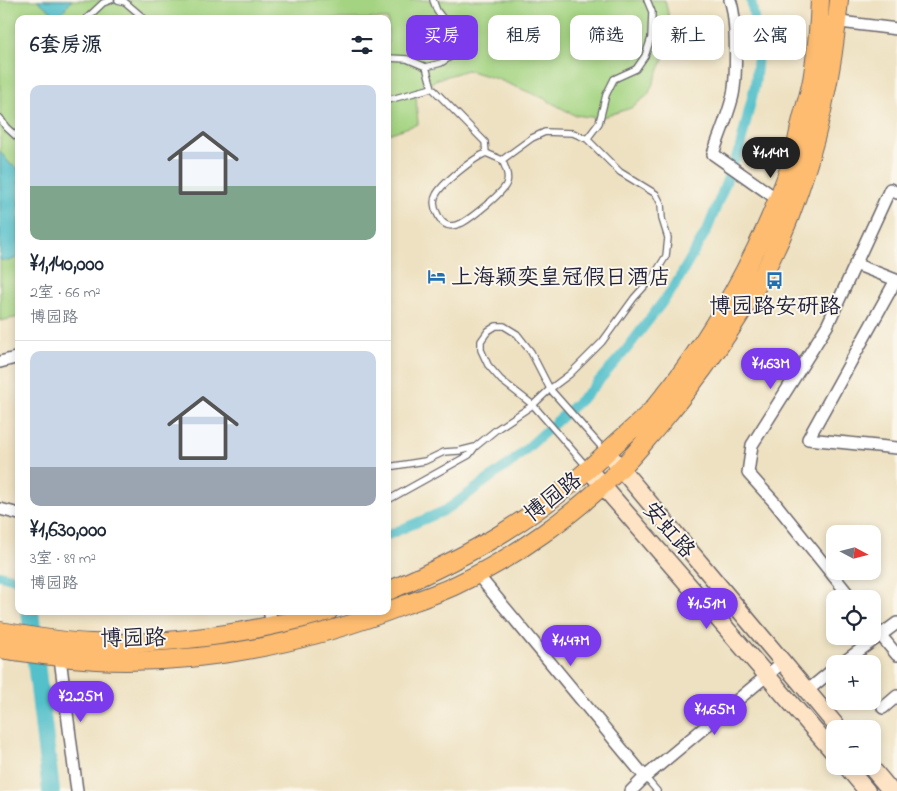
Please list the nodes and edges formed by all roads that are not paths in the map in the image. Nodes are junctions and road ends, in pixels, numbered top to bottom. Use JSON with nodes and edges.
{"nodes":[{"id":1,"x":111,"y":0,"type":"edge"},
{"id":2,"x":118,"y":0,"type":"edge"},
{"id":3,"x":433,"y":0,"type":"edge"},
{"id":4,"x":647,"y":0,"type":"edge"},
{"id":5,"x":730,"y":0,"type":"edge"},
{"id":6,"x":820,"y":0,"type":"edge"},
{"id":7,"x":839,"y":0,"type":"edge"},
{"id":8,"x":90,"y":15,"type":"edge"},
{"id":9,"x":140,"y":15,"type":"edge"},
{"id":10,"x":819,"y":20,"type":"junction"},
{"id":11,"x":838,"y":21,"type":"junction"},
{"id":12,"x":897,"y":29,"type":"edge"},
{"id":13,"x":391,"y":58,"type":"edge"},
{"id":14,"x":426,"y":67,"type":"junction"},
{"id":15,"x":432,"y":88,"type":"junction"},
{"id":16,"x":391,"y":99,"type":"edge"},
{"id":17,"x":0,"y":118,"type":"edge"},
{"id":18,"x":15,"y":135,"type":"edge"},
{"id":19,"x":587,"y":139,"type":"junction"},
{"id":20,"x":486,"y":153,"type":"junction"},
{"id":21,"x":502,"y":160,"type":"junction"},
{"id":22,"x":897,"y":193,"type":"edge"},
{"id":23,"x":777,"y":200,"type":"junction"},
{"id":24,"x":855,"y":264,"type":"junction"},
{"id":25,"x":15,"y":358,"type":"edge"},
{"id":26,"x":0,"y":362,"type":"edge"},
{"id":27,"x":550,"y":388,"type":"junction"},
{"id":28,"x":533,"y":404,"type":"junction"},
{"id":29,"x":475,"y":447,"type":"junction"},
{"id":30,"x":897,"y":448,"type":"edge"},
{"id":31,"x":607,"y":452,"type":"junction"},
{"id":32,"x":391,"y":467,"type":"edge"},
{"id":33,"x":621,"y":469,"type":"junction"},
{"id":34,"x":589,"y":470,"type":"junction"},
{"id":35,"x":603,"y":485,"type":"junction"},
{"id":36,"x":391,"y":498,"type":"edge"},
{"id":37,"x":0,"y":509,"type":"edge"},
{"id":38,"x":15,"y":513,"type":"edge"},
{"id":39,"x":477,"y":574,"type":"junction"},
{"id":40,"x":391,"y":590,"type":"edge"},
{"id":41,"x":845,"y":590,"type":"edge"},
{"id":42,"x":391,"y":611,"type":"edge"},
{"id":43,"x":300,"y":615,"type":"edge"},
{"id":44,"x":380,"y":615,"type":"edge"},
{"id":45,"x":271,"y":619,"type":"edge"},
{"id":46,"x":897,"y":623,"type":"edge"},
{"id":47,"x":0,"y":631,"type":"edge"},
{"id":48,"x":881,"y":634,"type":"edge"},
{"id":49,"x":881,"y":636,"type":"edge"},
{"id":50,"x":866,"y":645,"type":"edge"},
{"id":51,"x":0,"y":649,"type":"edge"},
{"id":52,"x":852,"y":655,"type":"edge"},
{"id":53,"x":897,"y":655,"type":"edge"},
{"id":54,"x":60,"y":658,"type":"junction"},
{"id":55,"x":783,"y":662,"type":"junction"},
{"id":56,"x":767,"y":675,"type":"junction"},
{"id":57,"x":826,"y":675,"type":"edge"},
{"id":58,"x":807,"y":691,"type":"junction"},
{"id":59,"x":897,"y":696,"type":"edge"},
{"id":60,"x":883,"y":708,"type":"dead end"},
{"id":61,"x":831,"y":720,"type":"edge"},
{"id":62,"x":826,"y":744,"type":"edge"},
{"id":63,"x":854,"y":775,"type":"edge"},
{"id":64,"x":878,"y":775,"type":"edge"},
{"id":65,"x":645,"y":777,"type":"junction"},
{"id":66,"x":77,"y":791,"type":"edge"},
{"id":67,"x":631,"y":791,"type":"edge"},
{"id":68,"x":657,"y":791,"type":"edge"},
{"id":69,"x":867,"y":791,"type":"edge"},
{"id":70,"x":891,"y":791,"type":"edge"}],
"edges":[{"from":1,"to":8,"type":"lane"},
{"from":2,"to":9,"type":"lane"},
{"from":3,"to":14,"type":"lane"},
{"from":4,"to":19,"type":"lane"},
{"from":5,"to":23,"type":"street"},
{"from":6,"to":10,"type":"main road","name":"博园路"},
{"from":7,"to":11,"type":"main road","name":"博园路"},
{"from":10,"to":11,"type":"street"},
{"from":10,"to":23,"type":"main road","name":"博园路"},
{"from":11,"to":12,"type":"street"},
{"from":11,"to":33,"type":"main road","name":"博园路"},
{"from":13,"to":14,"type":"lane"},
{"from":14,"to":15,"type":"lane"},
{"from":15,"to":16,"type":"lane"},
{"from":15,"to":20,"type":"lane"},
{"from":17,"to":18,"type":"lane"},
{"from":19,"to":21,"type":"lane"},
{"from":19,"to":27,"type":"lane"},
{"from":20,"to":21,"type":"lane"},
{"from":20,"to":21,"type":"lane"},
{"from":22,"to":24,"type":"street"},
{"from":23,"to":31,"type":"main road","name":"博园路"},
{"from":24,"to":30,"type":"street"},
{"from":24,"to":41,"type":"street"},
{"from":25,"to":26,"type":"street"},
{"from":27,"to":28,"type":"lane"},
{"from":27,"to":28,"type":"lane"},
{"from":27,"to":31,"type":"lane"},
{"from":28,"to":29,"type":"lane"},
{"from":28,"to":34,"type":"lane"},
{"from":29,"to":32,"type":"lane"},
{"from":29,"to":36,"type":"lane"},
{"from":31,"to":33,"type":"main road","name":"安虹路"},
{"from":31,"to":34,"type":"main road","name":"博园路"},
{"from":33,"to":35,"type":"main road","name":"博园路"},
{"from":33,"to":55,"type":"main road","name":"安虹路"},
{"from":34,"to":35,"type":"main road","name":"安虹路"},
{"from":34,"to":40,"type":"main road","name":"博园路"},
{"from":35,"to":39,"type":"main road","name":"博园路"},
{"from":35,"to":56,"type":"main road","name":"安虹路"},
{"from":37,"to":38,"type":"street"},
{"from":39,"to":42,"type":"main road","name":"博园路"},
{"from":39,"to":65,"type":"street"},
{"from":43,"to":45,"type":"main road","name":"博园路"},
{"from":44,"to":54,"type":"main road","name":"博园路"},
{"from":45,"to":47,"type":"main road","name":"博园路"},
{"from":46,"to":48,"type":"street"},
{"from":49,"to":53,"type":"street"},
{"from":50,"to":52,"type":"street"},
{"from":51,"to":54,"type":"main road","name":"博园路"},
{"from":54,"to":66,"type":"street"},
{"from":55,"to":56,"type":"street"},
{"from":55,"to":58,"type":"main road","name":"安虹路"},
{"from":56,"to":62,"type":"main road","name":"安虹路"},
{"from":56,"to":65,"type":"street"},
{"from":57,"to":58,"type":"street"},
{"from":58,"to":61,"type":"main road","name":"安虹路"},
{"from":59,"to":60,"type":"street"},
{"from":63,"to":69,"type":"main road"},
{"from":64,"to":70,"type":"main road"},
{"from":65,"to":67,"type":"street"},
{"from":65,"to":68,"type":"lane"}]}
